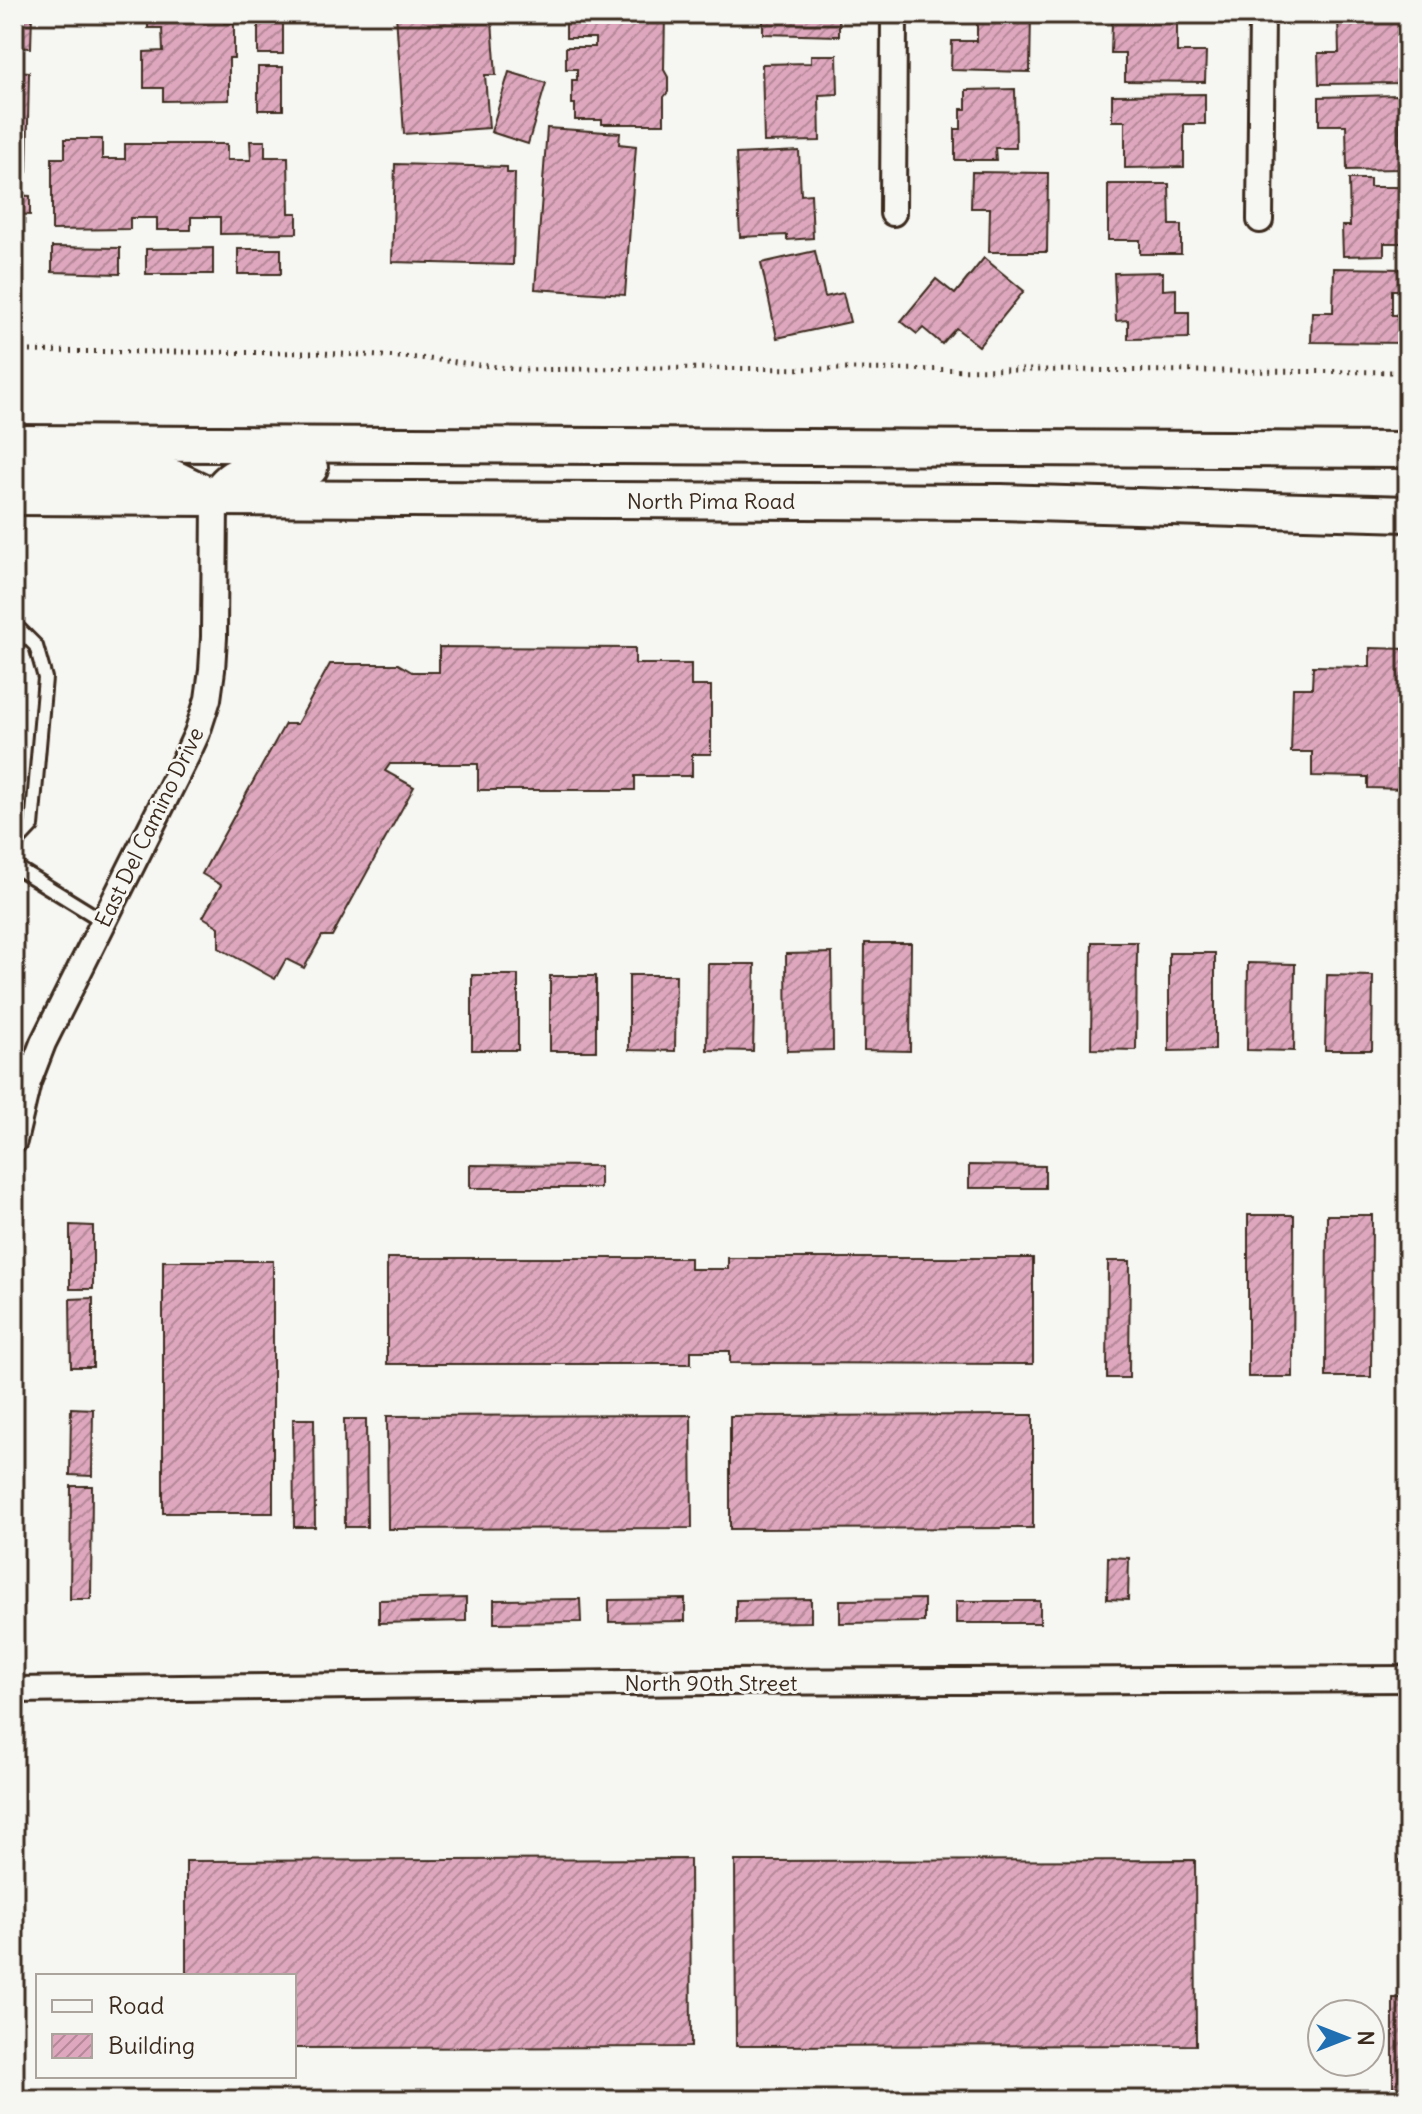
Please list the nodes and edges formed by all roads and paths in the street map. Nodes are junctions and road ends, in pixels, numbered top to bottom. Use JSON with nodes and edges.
{"nodes":[{"id":1,"x":894,"y":14,"type":"edge"},
{"id":2,"x":1262,"y":14,"type":"edge"},
{"id":3,"x":893,"y":213,"type":"dead end"},
{"id":4,"x":1260,"y":220,"type":"dead end"},
{"id":5,"x":14,"y":351,"type":"edge"},
{"id":6,"x":1408,"y":372,"type":"edge"},
{"id":7,"x":14,"y":443,"type":"edge"},
{"id":8,"x":740,"y":447,"type":"junction"},
{"id":9,"x":1408,"y":450,"type":"edge"},
{"id":10,"x":14,"y":468,"type":"edge"},
{"id":11,"x":14,"y":497,"type":"edge"},
{"id":12,"x":215,"y":497,"type":"junction"},
{"id":13,"x":1408,"y":514,"type":"edge"},
{"id":14,"x":14,"y":630,"type":"edge"},
{"id":15,"x":14,"y":845,"type":"edge"},
{"id":16,"x":14,"y":866,"type":"edge"},
{"id":17,"x":103,"y":921,"type":"junction"},
{"id":18,"x":14,"y":1141,"type":"edge"},
{"id":19,"x":1408,"y":1679,"type":"edge"},
{"id":20,"x":14,"y":1690,"type":"edge"}],
"edges":[{"from":1,"to":3,"type":"street"},
{"from":2,"to":4,"type":"street"},
{"from":5,"to":6,"type":"path"},
{"from":7,"to":8,"type":"main road"},
{"from":8,"to":9,"type":"main road"},
{"from":8,"to":12,"type":"main road"},
{"from":10,"to":12,"type":"main road"},
{"from":11,"to":12,"type":"main road","name":"North Pima Road"},
{"from":12,"to":13,"type":"main road","name":"North Pima Road"},
{"from":12,"to":17,"type":"street","name":"East Del Camino Drive"},
{"from":14,"to":15,"type":"lane"},
{"from":16,"to":17,"type":"lane"},
{"from":17,"to":18,"type":"street","name":"East Del Camino Drive"},
{"from":19,"to":20,"type":"street","name":"North 90th Street"}]}
